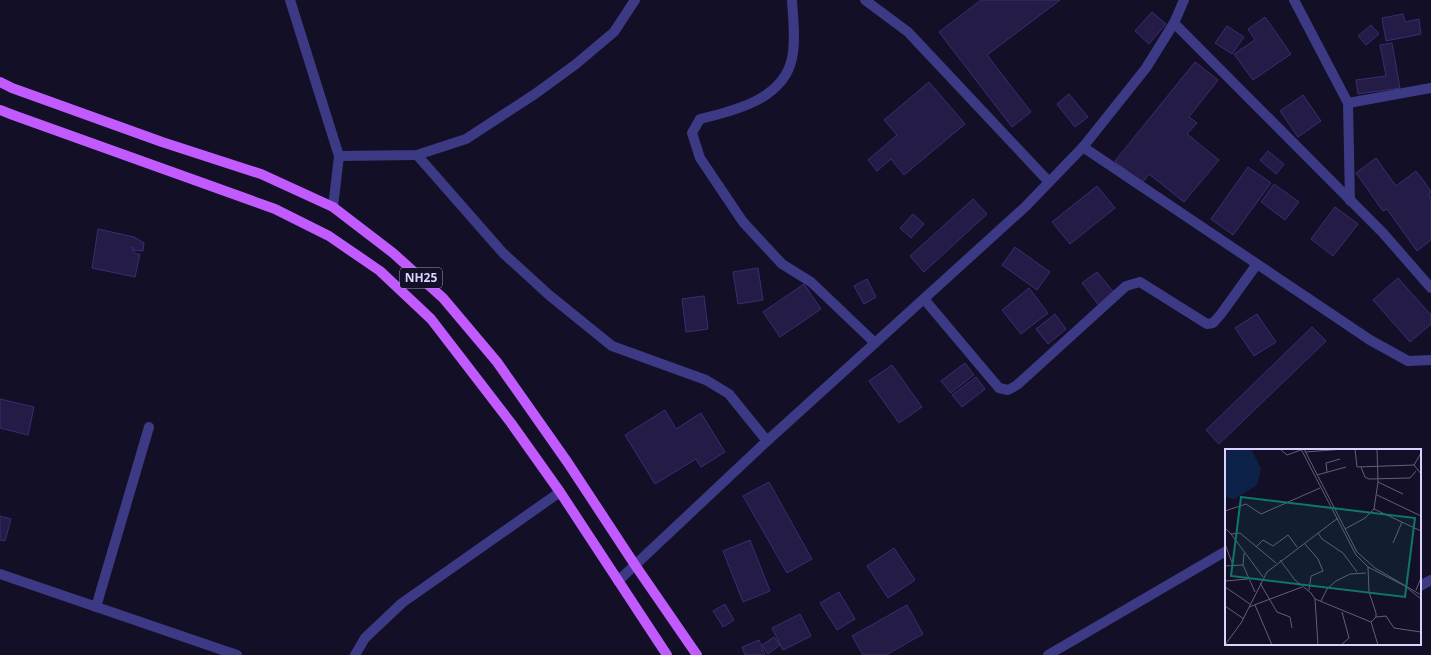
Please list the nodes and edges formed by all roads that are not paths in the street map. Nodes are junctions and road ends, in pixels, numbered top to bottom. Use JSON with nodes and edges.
{"nodes":[{"id":1,"x":290,"y":0,"type":"edge"},
{"id":2,"x":635,"y":0,"type":"edge"},
{"id":3,"x":792,"y":0,"type":"edge"},
{"id":4,"x":865,"y":0,"type":"edge"},
{"id":5,"x":1184,"y":0,"type":"edge"},
{"id":6,"x":1294,"y":0,"type":"edge"},
{"id":7,"x":1174,"y":23,"type":"junction"},
{"id":8,"x":0,"y":82,"type":"edge"},
{"id":9,"x":1430,"y":90,"type":"edge"},
{"id":10,"x":1348,"y":104,"type":"junction"},
{"id":11,"x":0,"y":110,"type":"edge"},
{"id":12,"x":1082,"y":147,"type":"junction"},
{"id":13,"x":417,"y":155,"type":"junction"},
{"id":14,"x":339,"y":156,"type":"junction"},
{"id":15,"x":1049,"y":182,"type":"junction"},
{"id":16,"x":1350,"y":201,"type":"junction"},
{"id":17,"x":333,"y":207,"type":"junction"},
{"id":18,"x":1258,"y":264,"type":"junction"},
{"id":19,"x":1431,"y":288,"type":"edge"},
{"id":20,"x":924,"y":299,"type":"junction"},
{"id":21,"x":875,"y":343,"type":"junction"},
{"id":22,"x":1431,"y":360,"type":"edge"},
{"id":23,"x":149,"y":427,"type":"dead end"},
{"id":24,"x":767,"y":441,"type":"junction"},
{"id":25,"x":560,"y":492,"type":"junction"},
{"id":26,"x":1225,"y":553,"type":"edge"},
{"id":27,"x":635,"y":565,"type":"junction"},
{"id":28,"x":0,"y":574,"type":"edge"},
{"id":29,"x":1431,"y":580,"type":"edge"},
{"id":30,"x":618,"y":581,"type":"junction"},
{"id":31,"x":1421,"y":585,"type":"edge"},
{"id":32,"x":96,"y":607,"type":"junction"},
{"id":33,"x":237,"y":655,"type":"edge"},
{"id":34,"x":355,"y":655,"type":"edge"},
{"id":35,"x":667,"y":655,"type":"edge"},
{"id":36,"x":697,"y":655,"type":"edge"},
{"id":37,"x":1048,"y":655,"type":"edge"}],
"edges":[{"from":1,"to":14,"type":"street"},
{"from":2,"to":13,"type":"street"},
{"from":3,"to":21,"type":"street"},
{"from":4,"to":15,"type":"street"},
{"from":5,"to":7,"type":"street"},
{"from":6,"to":10,"type":"street"},
{"from":7,"to":12,"type":"street"},
{"from":7,"to":16,"type":"street"},
{"from":8,"to":17,"type":"main road","number":"NH25"},
{"from":9,"to":10,"type":"street"},
{"from":10,"to":16,"type":"street"},
{"from":11,"to":25,"type":"main road","number":"NH25"},
{"from":12,"to":15,"type":"street"},
{"from":12,"to":18,"type":"street"},
{"from":13,"to":14,"type":"street"},
{"from":13,"to":24,"type":"street"},
{"from":14,"to":17,"type":"street"},
{"from":15,"to":20,"type":"street"},
{"from":16,"to":19,"type":"street"},
{"from":17,"to":27,"type":"main road","number":"NH25"},
{"from":18,"to":20,"type":"street"},
{"from":18,"to":22,"type":"street"},
{"from":20,"to":21,"type":"street"},
{"from":21,"to":24,"type":"street"},
{"from":23,"to":32,"type":"street"},
{"from":24,"to":27,"type":"street"},
{"from":25,"to":30,"type":"main road","number":"NH25"},
{"from":25,"to":34,"type":"street"},
{"from":26,"to":37,"type":"street"},
{"from":27,"to":30,"type":"street"},
{"from":27,"to":36,"type":"main road","number":"NH25"},
{"from":28,"to":32,"type":"street"},
{"from":29,"to":31,"type":"street"},
{"from":30,"to":35,"type":"main road","number":"NH25"},
{"from":32,"to":33,"type":"street"}]}
